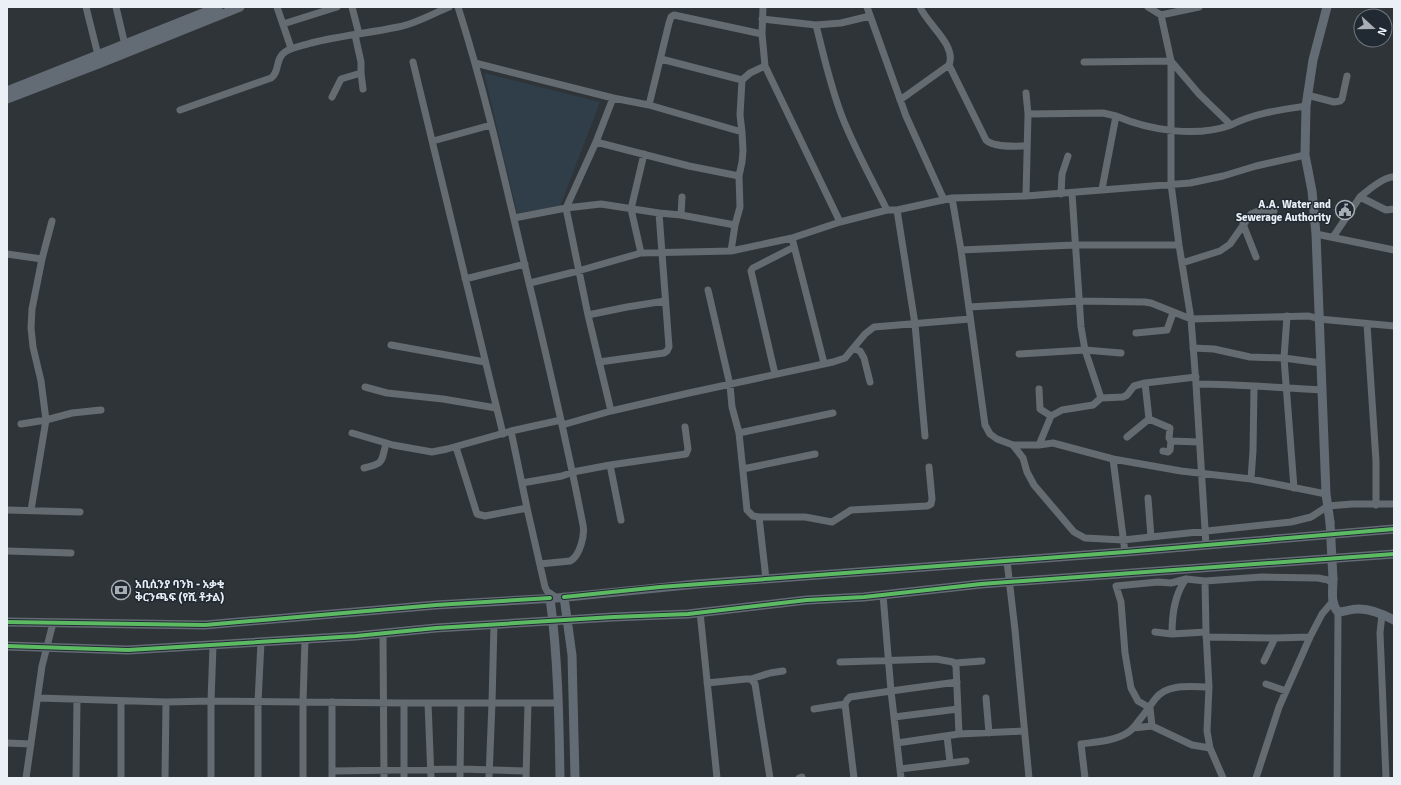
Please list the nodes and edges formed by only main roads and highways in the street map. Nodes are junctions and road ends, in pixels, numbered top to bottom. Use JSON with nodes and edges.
{"nodes":[{"id":1,"x":240,"y":7,"type":"edge"},
{"id":2,"x":1327,"y":7,"type":"edge"},
{"id":3,"x":214,"y":8,"type":"edge"},
{"id":4,"x":7,"y":91,"type":"edge"},
{"id":5,"x":7,"y":99,"type":"edge"},
{"id":6,"x":1394,"y":529,"type":"edge"},
{"id":7,"x":1394,"y":554,"type":"edge"},
{"id":8,"x":557,"y":597,"type":"junction"},
{"id":9,"x":553,"y":620,"type":"junction"},
{"id":10,"x":567,"y":620,"type":"junction"},
{"id":11,"x":1394,"y":620,"type":"edge"},
{"id":12,"x":7,"y":622,"type":"edge"},
{"id":13,"x":7,"y":646,"type":"edge"},
{"id":14,"x":560,"y":778,"type":"edge"},
{"id":15,"x":576,"y":778,"type":"edge"}],
"edges":[{"from":1,"to":5,"type":"main road"},
{"from":2,"to":11,"type":"main road","bridge":true},
{"from":3,"to":4,"type":"main road"},
{"from":6,"to":8,"type":"main road"},
{"from":7,"to":10,"type":"main road"},
{"from":8,"to":9,"type":"main road"},
{"from":8,"to":10,"type":"main road"},
{"from":8,"to":12,"type":"main road"},
{"from":9,"to":10,"type":"main road"},
{"from":9,"to":13,"type":"main road"},
{"from":9,"to":14,"type":"main road"},
{"from":10,"to":15,"type":"main road"}]}
